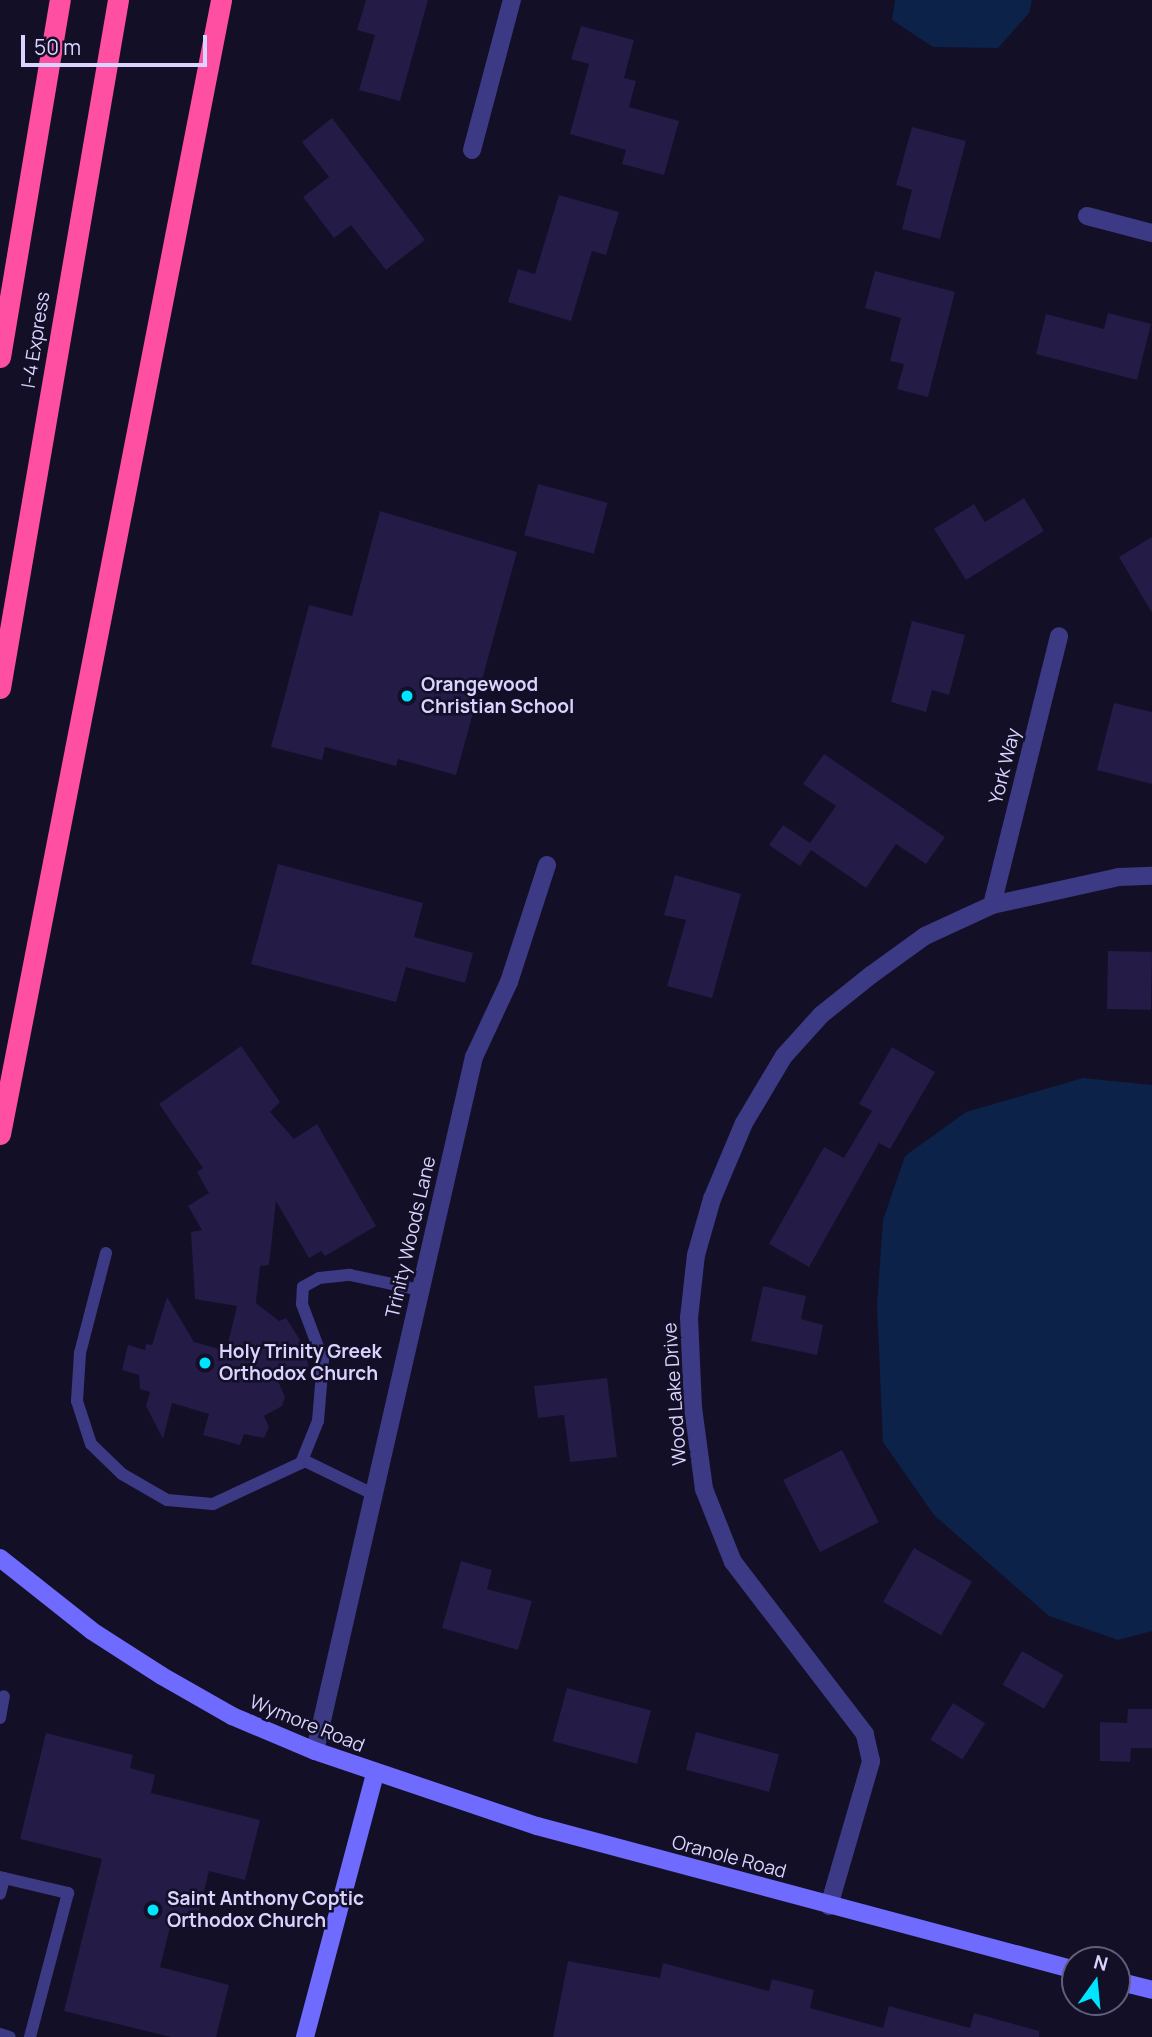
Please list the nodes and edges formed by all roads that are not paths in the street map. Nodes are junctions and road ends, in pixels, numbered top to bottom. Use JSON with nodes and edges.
{"nodes":[{"id":1,"x":60,"y":0,"type":"edge"},
{"id":2,"x":118,"y":0,"type":"edge"},
{"id":3,"x":221,"y":0,"type":"edge"},
{"id":4,"x":512,"y":0,"type":"edge"},
{"id":5,"x":472,"y":150,"type":"dead end"},
{"id":6,"x":1087,"y":216,"type":"dead end"},
{"id":7,"x":1152,"y":233,"type":"edge"},
{"id":8,"x":0,"y":357,"type":"edge"},
{"id":9,"x":1059,"y":636,"type":"dead end"},
{"id":10,"x":0,"y":688,"type":"edge"},
{"id":11,"x":547,"y":864,"type":"dead end"},
{"id":12,"x":1152,"y":876,"type":"edge"},
{"id":13,"x":992,"y":905,"type":"junction"},
{"id":14,"x":0,"y":1134,"type":"edge"},
{"id":15,"x":106,"y":1253,"type":"dead end"},
{"id":16,"x":420,"y":1290,"type":"junction"},
{"id":17,"x":303,"y":1460,"type":"junction"},
{"id":18,"x":373,"y":1494,"type":"junction"},
{"id":19,"x":0,"y":1558,"type":"edge"},
{"id":20,"x":5,"y":1696,"type":"dead end"},
{"id":21,"x":0,"y":1718,"type":"edge"},
{"id":22,"x":315,"y":1751,"type":"junction"},
{"id":23,"x":375,"y":1774,"type":"junction"},
{"id":24,"x":2,"y":1877,"type":"edge"},
{"id":25,"x":0,"y":1894,"type":"edge"},
{"id":26,"x":829,"y":1906,"type":"junction"},
{"id":27,"x":1061,"y":1966,"type":"edge"},
{"id":28,"x":1131,"y":1985,"type":"edge"},
{"id":29,"x":1152,"y":1990,"type":"edge"},
{"id":30,"x":0,"y":2034,"type":"edge"},
{"id":31,"x":10,"y":2037,"type":"edge"},
{"id":32,"x":30,"y":2037,"type":"edge"},
{"id":33,"x":305,"y":2037,"type":"edge"}],
"edges":[{"from":1,"to":8,"type":"highway","name":"I-4 Express"},
{"from":2,"to":10,"type":"highway","name":"I-4 Express"},
{"from":3,"to":14,"type":"highway"},
{"from":4,"to":5,"type":"street"},
{"from":6,"to":7,"type":"street"},
{"from":9,"to":13,"type":"street","name":"York Way"},
{"from":11,"to":16,"type":"street","name":"Trinity Woods Lane"},
{"from":12,"to":13,"type":"street","name":"Wood Lake Drive"},
{"from":13,"to":26,"type":"street","name":"Wood Lake Drive"},
{"from":15,"to":17,"type":"lane"},
{"from":16,"to":17,"type":"lane"},
{"from":16,"to":18,"type":"street","name":"Trinity Woods Lane"},
{"from":17,"to":18,"type":"lane"},
{"from":18,"to":22,"type":"street","name":"Trinity Woods Lane"},
{"from":19,"to":22,"type":"street","name":"Wymore Road"},
{"from":20,"to":21,"type":"lane"},
{"from":22,"to":23,"type":"street","name":"Wymore Road"},
{"from":23,"to":26,"type":"street","name":"Oranole Road"},
{"from":23,"to":33,"type":"street","name":"Wymore Road"},
{"from":24,"to":25,"type":"lane"},
{"from":24,"to":32,"type":"lane"},
{"from":26,"to":27,"type":"street","name":"Oranole Road"},
{"from":28,"to":29,"type":"street"},
{"from":30,"to":31,"type":"lane"}]}
